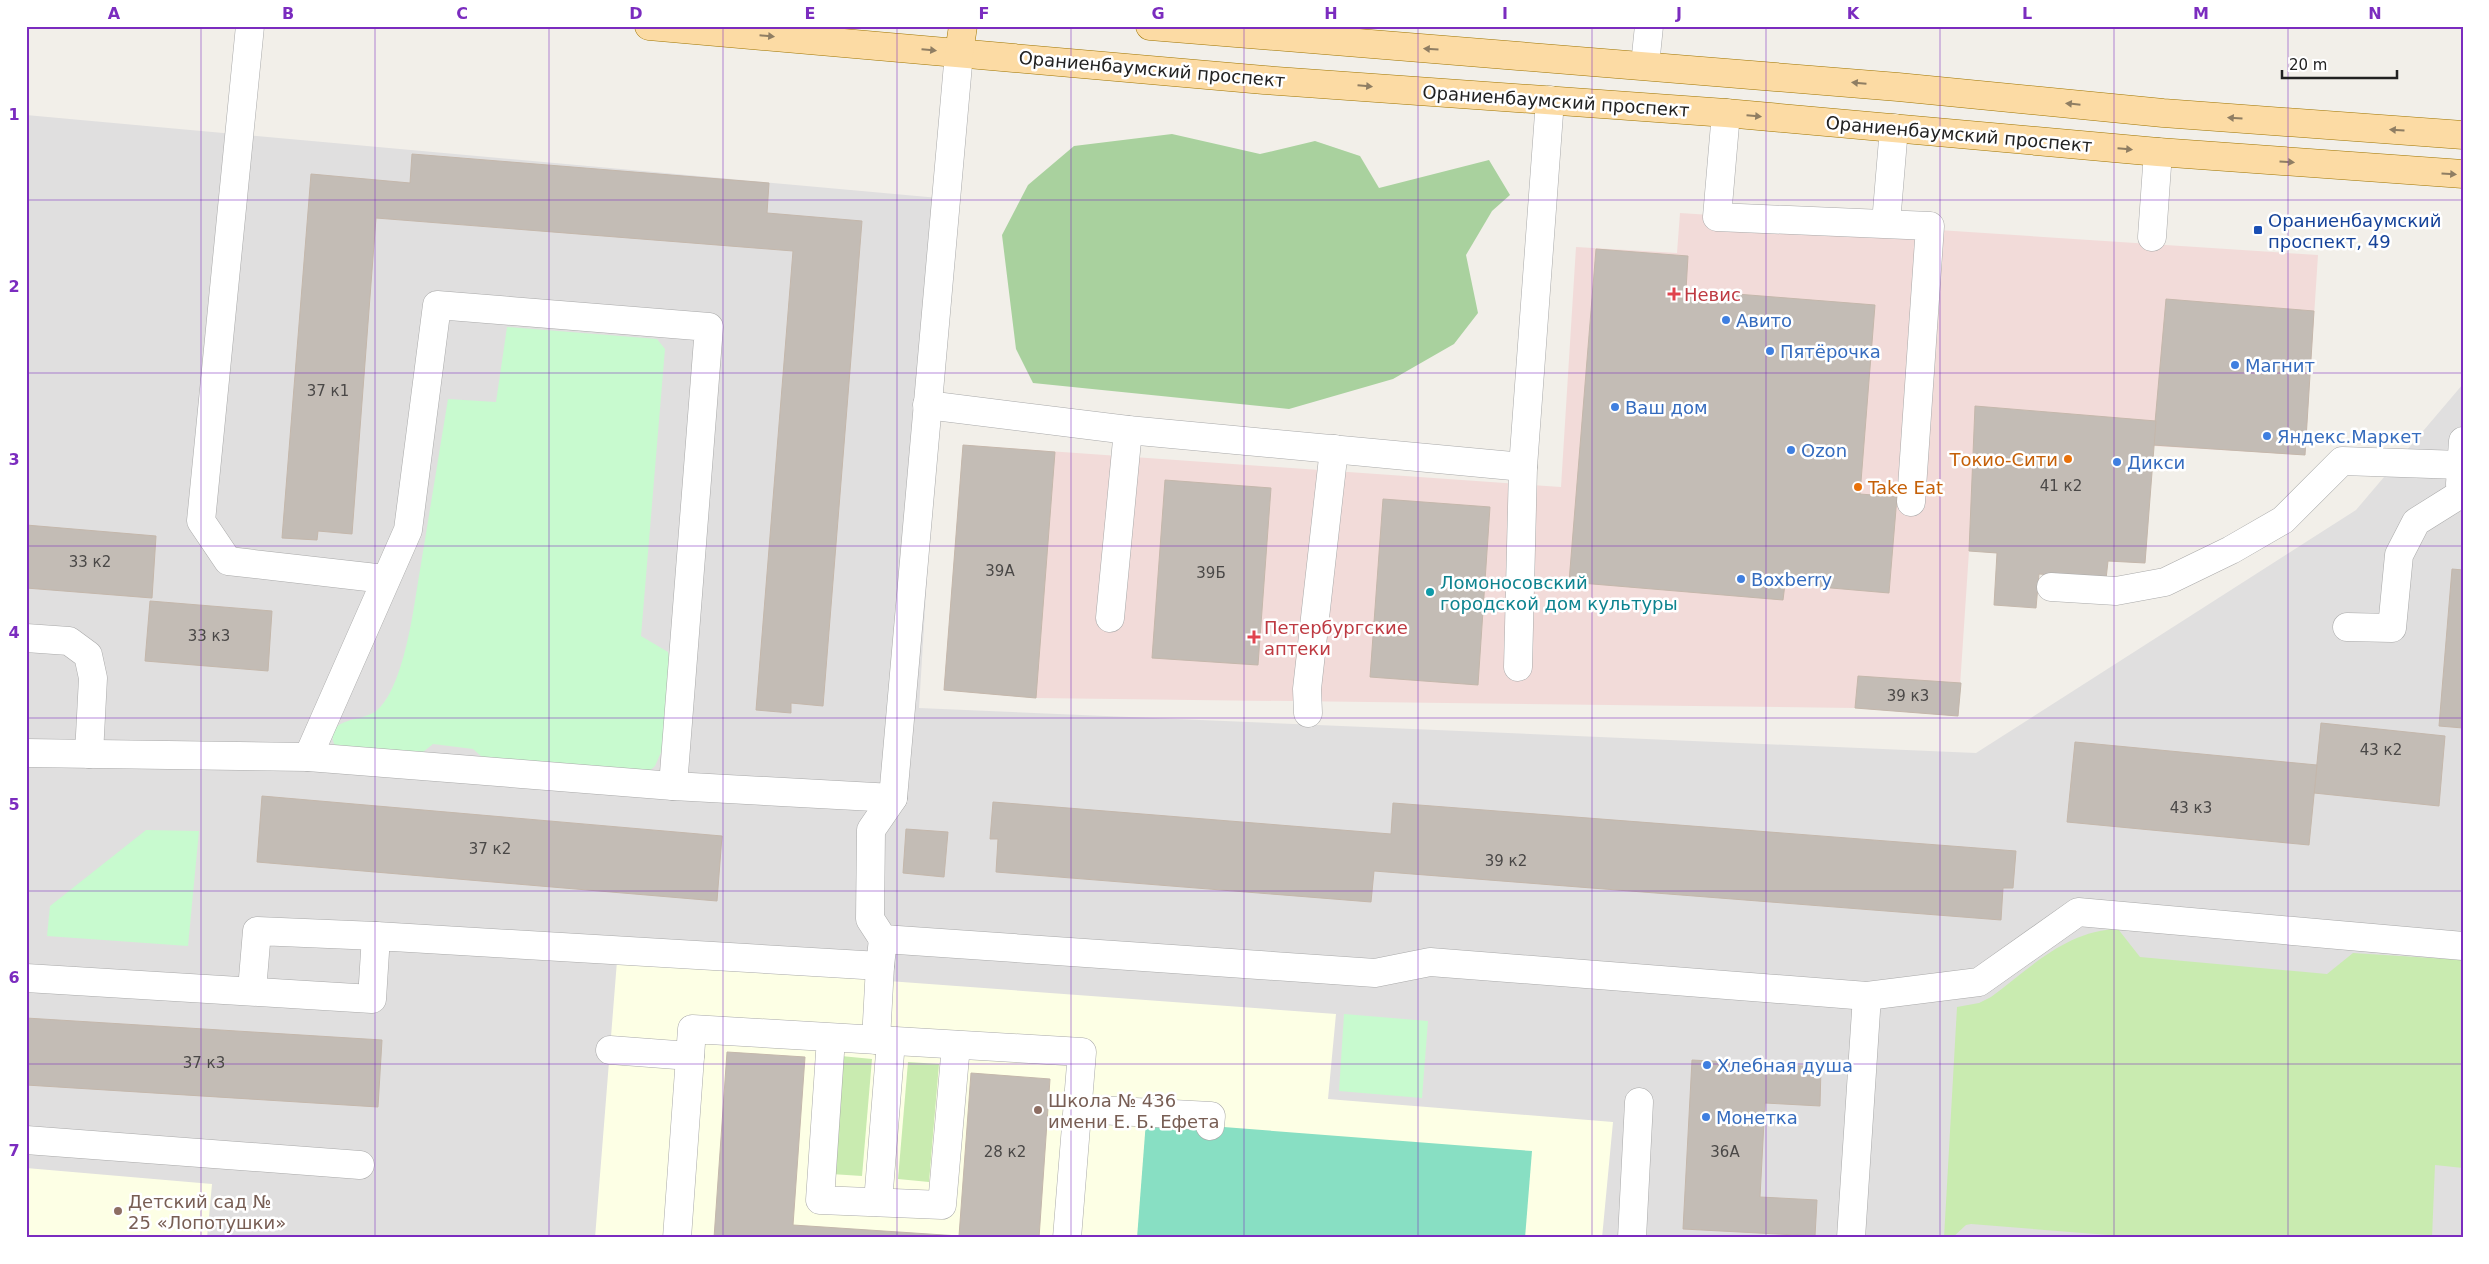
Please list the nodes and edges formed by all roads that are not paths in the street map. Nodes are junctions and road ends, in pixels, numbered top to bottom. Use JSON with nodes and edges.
{"nodes":[{"id":1,"x":250,"y":26,"type":"edge"},
{"id":2,"x":649,"y":26,"type":"edge"},
{"id":3,"x":1150,"y":26,"type":"edge"},
{"id":4,"x":1649,"y":26,"type":"edge"},
{"id":5,"x":1330,"y":34,"type":"edge"},
{"id":6,"x":961,"y":39,"type":"edge"},
{"id":7,"x":1645,"y":65,"type":"junction"},
{"id":8,"x":1329,"y":83,"type":"junction"},
{"id":9,"x":1898,"y":87,"type":"junction"},
{"id":10,"x":1550,"y":100,"type":"junction"},
{"id":11,"x":1726,"y":113,"type":"junction"},
{"id":12,"x":2163,"y":113,"type":"junction"},
{"id":13,"x":1894,"y":128,"type":"junction"},
{"id":14,"x":2463,"y":135,"type":"edge"},
{"id":15,"x":2158,"y":152,"type":"junction"},
{"id":16,"x":2463,"y":174,"type":"edge"},
{"id":17,"x":1886,"y":223,"type":"junction"},
{"id":18,"x":2152,"y":236,"type":"dead end"},
{"id":19,"x":926,"y":405,"type":"junction"},
{"id":20,"x":1128,"y":430,"type":"junction"},
{"id":21,"x":1334,"y":449,"type":"junction"},
{"id":22,"x":2462,"y":453,"type":"edge"},
{"id":23,"x":1523,"y":467,"type":"junction"},
{"id":24,"x":2461,"y":496,"type":"edge"},
{"id":25,"x":1911,"y":502,"type":"dead end"},
{"id":26,"x":385,"y":580,"type":"junction"},
{"id":27,"x":2051,"y":587,"type":"dead end"},
{"id":28,"x":1110,"y":618,"type":"dead end"},
{"id":29,"x":2347,"y":627,"type":"dead end"},
{"id":30,"x":26,"y":638,"type":"edge"},
{"id":31,"x":1518,"y":667,"type":"dead end"},
{"id":32,"x":1308,"y":713,"type":"dead end"},
{"id":33,"x":26,"y":753,"type":"edge"},
{"id":34,"x":89,"y":754,"type":"junction"},
{"id":35,"x":308,"y":757,"type":"junction"},
{"id":36,"x":674,"y":786,"type":"junction"},
{"id":37,"x":893,"y":798,"type":"junction"},
{"id":38,"x":376,"y":936,"type":"junction"},
{"id":39,"x":2463,"y":946,"type":"edge"},
{"id":40,"x":881,"y":952,"type":"junction"},
{"id":41,"x":26,"y":978,"type":"edge"},
{"id":42,"x":252,"y":990,"type":"junction"},
{"id":43,"x":1866,"y":996,"type":"junction"},
{"id":44,"x":831,"y":1038,"type":"junction"},
{"id":45,"x":884,"y":1041,"type":"junction"},
{"id":46,"x":956,"y":1045,"type":"junction"},
{"id":47,"x":610,"y":1050,"type":"dead end"},
{"id":48,"x":690,"y":1056,"type":"junction"},
{"id":49,"x":1639,"y":1102,"type":"dead end"},
{"id":50,"x":1078,"y":1109,"type":"junction"},
{"id":51,"x":1210,"y":1126,"type":"dead end"},
{"id":52,"x":26,"y":1140,"type":"edge"},
{"id":53,"x":360,"y":1165,"type":"dead end"},
{"id":54,"x":878,"y":1202,"type":"junction"},
{"id":55,"x":677,"y":1238,"type":"edge"},
{"id":56,"x":1067,"y":1238,"type":"edge"},
{"id":57,"x":1632,"y":1238,"type":"edge"},
{"id":58,"x":1851,"y":1238,"type":"edge"}],
"edges":[{"from":1,"to":26,"type":"lane"},
{"from":2,"to":6,"type":"main road","name":"Ораниенбаумский проспект","one_way":true},
{"from":3,"to":5,"type":"main road"},
{"from":4,"to":7,"type":"lane"},
{"from":7,"to":5,"type":"main road","one_way":true},
{"from":5,"to":8,"type":"main road"},
{"from":6,"to":8,"type":"main road","name":"Ораниенбаумский проспект"},
{"from":6,"to":19,"type":"lane"},
{"from":9,"to":7,"type":"main road","one_way":true},
{"from":8,"to":10,"type":"main road","name":"Ораниенбаумский проспект","one_way":true},
{"from":12,"to":9,"type":"main road","one_way":true},
{"from":9,"to":13,"type":"main road"},
{"from":10,"to":11,"type":"main road","name":"Ораниенбаумский проспект"},
{"from":10,"to":23,"type":"lane"},
{"from":11,"to":13,"type":"main road","name":"Ораниенбаумский проспект","one_way":true},
{"from":11,"to":17,"type":"lane"},
{"from":14,"to":12,"type":"main road","one_way":true},
{"from":12,"to":15,"type":"main road"},
{"from":13,"to":15,"type":"main road","name":"Ораниенбаумский проспект","one_way":true},
{"from":13,"to":17,"type":"lane"},
{"from":15,"to":16,"type":"main road","name":"Ораниенбаумский проспект","one_way":true},
{"from":15,"to":18,"type":"lane"},
{"from":17,"to":25,"type":"lane"},
{"from":19,"to":20,"type":"lane"},
{"from":19,"to":37,"type":"lane"},
{"from":20,"to":21,"type":"lane"},
{"from":20,"to":28,"type":"lane"},
{"from":21,"to":23,"type":"lane"},
{"from":21,"to":32,"type":"lane"},
{"from":22,"to":24,"type":"lane"},
{"from":22,"to":27,"type":"lane"},
{"from":23,"to":31,"type":"lane"},
{"from":24,"to":29,"type":"lane"},
{"from":26,"to":35,"type":"lane"},
{"from":26,"to":36,"type":"lane"},
{"from":30,"to":34,"type":"lane"},
{"from":33,"to":34,"type":"lane"},
{"from":34,"to":35,"type":"lane"},
{"from":35,"to":36,"type":"lane"},
{"from":36,"to":37,"type":"lane"},
{"from":37,"to":40,"type":"lane"},
{"from":38,"to":40,"type":"lane"},
{"from":38,"to":42,"type":"lane"},
{"from":38,"to":42,"type":"lane"},
{"from":39,"to":43,"type":"lane"},
{"from":40,"to":43,"type":"lane"},
{"from":40,"to":45,"type":"lane"},
{"from":41,"to":42,"type":"lane"},
{"from":43,"to":58,"type":"lane"},
{"from":44,"to":45,"type":"lane"},
{"from":44,"to":48,"type":"lane"},
{"from":44,"to":54,"type":"lane"},
{"from":45,"to":46,"type":"lane"},
{"from":45,"to":54,"type":"lane"},
{"from":46,"to":50,"type":"lane"},
{"from":46,"to":54,"type":"lane"},
{"from":47,"to":48,"type":"lane"},
{"from":48,"to":55,"type":"lane"},
{"from":49,"to":57,"type":"lane"},
{"from":50,"to":51,"type":"lane"},
{"from":50,"to":56,"type":"lane"},
{"from":52,"to":53,"type":"lane"}]}
